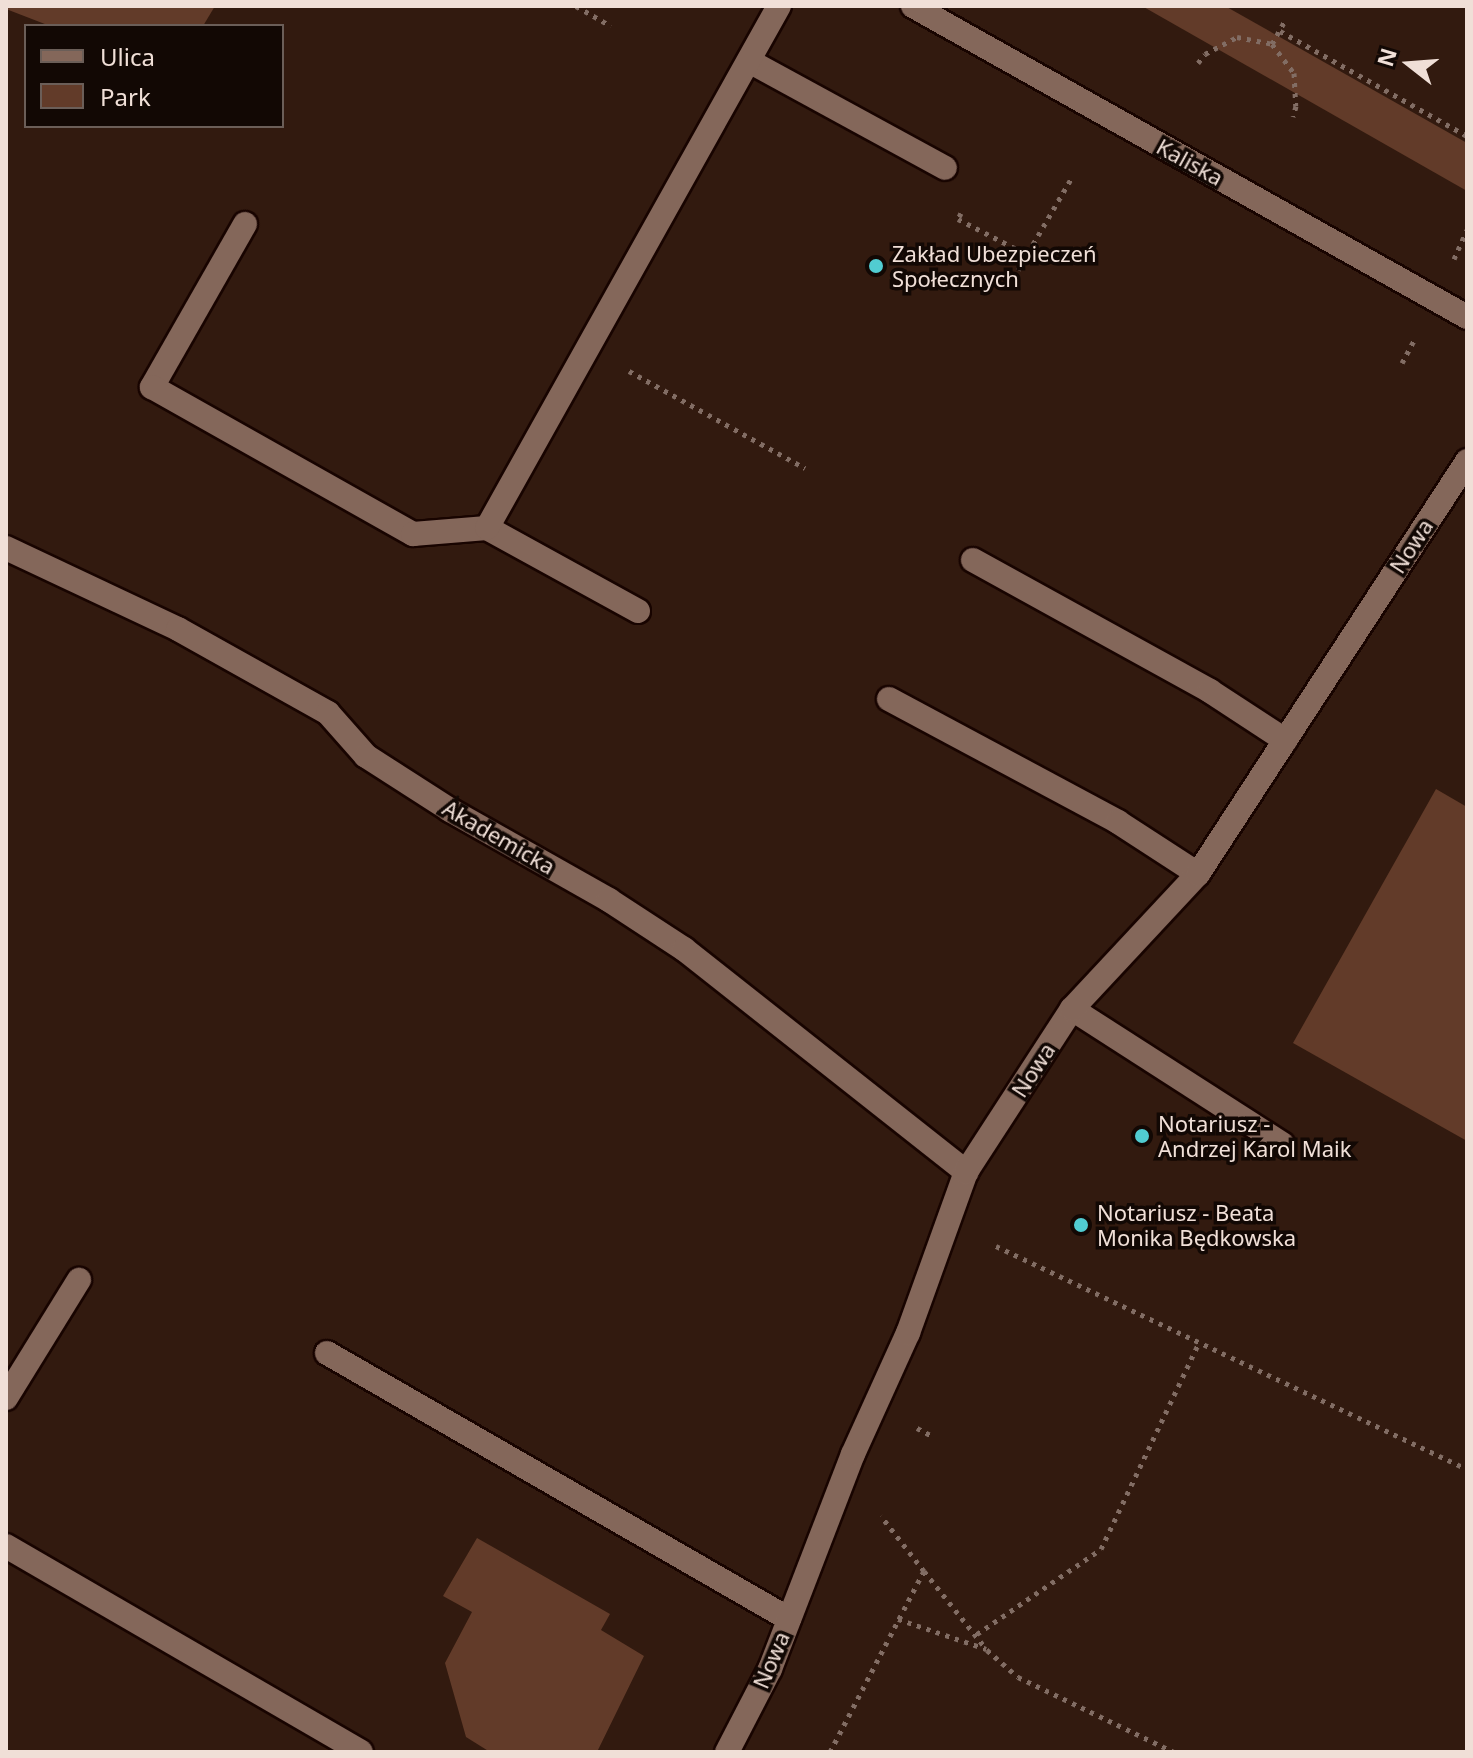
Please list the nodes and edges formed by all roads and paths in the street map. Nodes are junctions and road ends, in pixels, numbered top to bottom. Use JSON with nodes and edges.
{"nodes":[{"id":1,"x":576,"y":6,"type":"edge"},
{"id":2,"x":779,"y":6,"type":"edge"},
{"id":3,"x":913,"y":6,"type":"edge"},
{"id":4,"x":1285,"y":21,"type":"dead end"},
{"id":5,"x":611,"y":26,"type":"dead end"},
{"id":6,"x":1280,"y":31,"type":"junction"},
{"id":7,"x":1272,"y":44,"type":"junction"},
{"id":8,"x":749,"y":61,"type":"junction"},
{"id":9,"x":1198,"y":63,"type":"dead end"},
{"id":10,"x":1293,"y":117,"type":"dead end"},
{"id":11,"x":1467,"y":136,"type":"edge"},
{"id":12,"x":945,"y":168,"type":"dead end"},
{"id":13,"x":1071,"y":179,"type":"dead end"},
{"id":14,"x":958,"y":219,"type":"dead end"},
{"id":15,"x":245,"y":224,"type":"dead end"},
{"id":16,"x":1467,"y":230,"type":"edge"},
{"id":17,"x":1026,"y":254,"type":"junction"},
{"id":18,"x":1455,"y":256,"type":"dead end"},
{"id":19,"x":1018,"y":270,"type":"dead end"},
{"id":20,"x":1467,"y":317,"type":"edge"},
{"id":21,"x":1421,"y":327,"type":"dead end"},
{"id":22,"x":586,"y":347,"type":"junction"},
{"id":23,"x":1402,"y":363,"type":"dead end"},
{"id":24,"x":1467,"y":461,"type":"edge"},
{"id":25,"x":805,"y":468,"type":"dead end"},
{"id":26,"x":487,"y":528,"type":"junction"},
{"id":27,"x":6,"y":548,"type":"edge"},
{"id":28,"x":973,"y":560,"type":"dead end"},
{"id":29,"x":638,"y":611,"type":"dead end"},
{"id":30,"x":889,"y":699,"type":"dead end"},
{"id":31,"x":1285,"y":740,"type":"junction"},
{"id":32,"x":1198,"y":874,"type":"junction"},
{"id":33,"x":1072,"y":1009,"type":"junction"},
{"id":34,"x":1282,"y":1144,"type":"dead end"},
{"id":35,"x":966,"y":1172,"type":"junction"},
{"id":36,"x":996,"y":1246,"type":"dead end"},
{"id":37,"x":79,"y":1280,"type":"dead end"},
{"id":38,"x":1199,"y":1343,"type":"junction"},
{"id":39,"x":327,"y":1353,"type":"dead end"},
{"id":40,"x":6,"y":1398,"type":"edge"},
{"id":41,"x":917,"y":1428,"type":"dead end"},
{"id":42,"x":930,"y":1435,"type":"dead end"},
{"id":43,"x":1467,"y":1469,"type":"edge"},
{"id":44,"x":880,"y":1508,"type":"dead end"},
{"id":45,"x":6,"y":1546,"type":"edge"},
{"id":46,"x":924,"y":1571,"type":"junction"},
{"id":47,"x":789,"y":1619,"type":"junction"},
{"id":48,"x":898,"y":1619,"type":"junction"},
{"id":49,"x":977,"y":1634,"type":"junction"},
{"id":50,"x":987,"y":1650,"type":"junction"},
{"id":51,"x":361,"y":1752,"type":"edge"},
{"id":52,"x":727,"y":1752,"type":"edge"},
{"id":53,"x":830,"y":1752,"type":"edge"},
{"id":54,"x":1174,"y":1752,"type":"edge"}],
"edges":[{"from":1,"to":5,"type":"path"},
{"from":2,"to":8,"type":"street"},
{"from":3,"to":20,"type":"street","name":"Kaliska"},
{"from":4,"to":6,"type":"path"},
{"from":6,"to":7,"type":"path"},
{"from":6,"to":11,"type":"path"},
{"from":7,"to":9,"type":"path"},
{"from":7,"to":10,"type":"path"},
{"from":8,"to":12,"type":"street"},
{"from":8,"to":22,"type":"street"},
{"from":13,"to":17,"type":"path"},
{"from":14,"to":17,"type":"path"},
{"from":15,"to":26,"type":"street"},
{"from":16,"to":18,"type":"path"},
{"from":17,"to":19,"type":"path"},
{"from":21,"to":23,"type":"path"},
{"from":22,"to":25,"type":"path"},
{"from":22,"to":26,"type":"street"},
{"from":24,"to":31,"type":"street","name":"Nowa"},
{"from":26,"to":29,"type":"street"},
{"from":27,"to":35,"type":"street","name":"Akademicka"},
{"from":28,"to":31,"type":"street"},
{"from":30,"to":32,"type":"street"},
{"from":31,"to":32,"type":"street","name":"Nowa"},
{"from":32,"to":33,"type":"street","name":"Nowa"},
{"from":33,"to":34,"type":"street"},
{"from":33,"to":35,"type":"street","name":"Nowa"},
{"from":35,"to":47,"type":"street","name":"Nowa"},
{"from":36,"to":38,"type":"path"},
{"from":37,"to":40,"type":"street"},
{"from":38,"to":43,"type":"path"},
{"from":38,"to":49,"type":"path"},
{"from":39,"to":47,"type":"street"},
{"from":41,"to":42,"type":"path"},
{"from":44,"to":46,"type":"path"},
{"from":45,"to":51,"type":"street"},
{"from":46,"to":48,"type":"path"},
{"from":46,"to":49,"type":"path"},
{"from":47,"to":52,"type":"street","name":"Nowa"},
{"from":48,"to":50,"type":"path"},
{"from":48,"to":53,"type":"path"},
{"from":49,"to":50,"type":"path"},
{"from":50,"to":54,"type":"path"}]}
